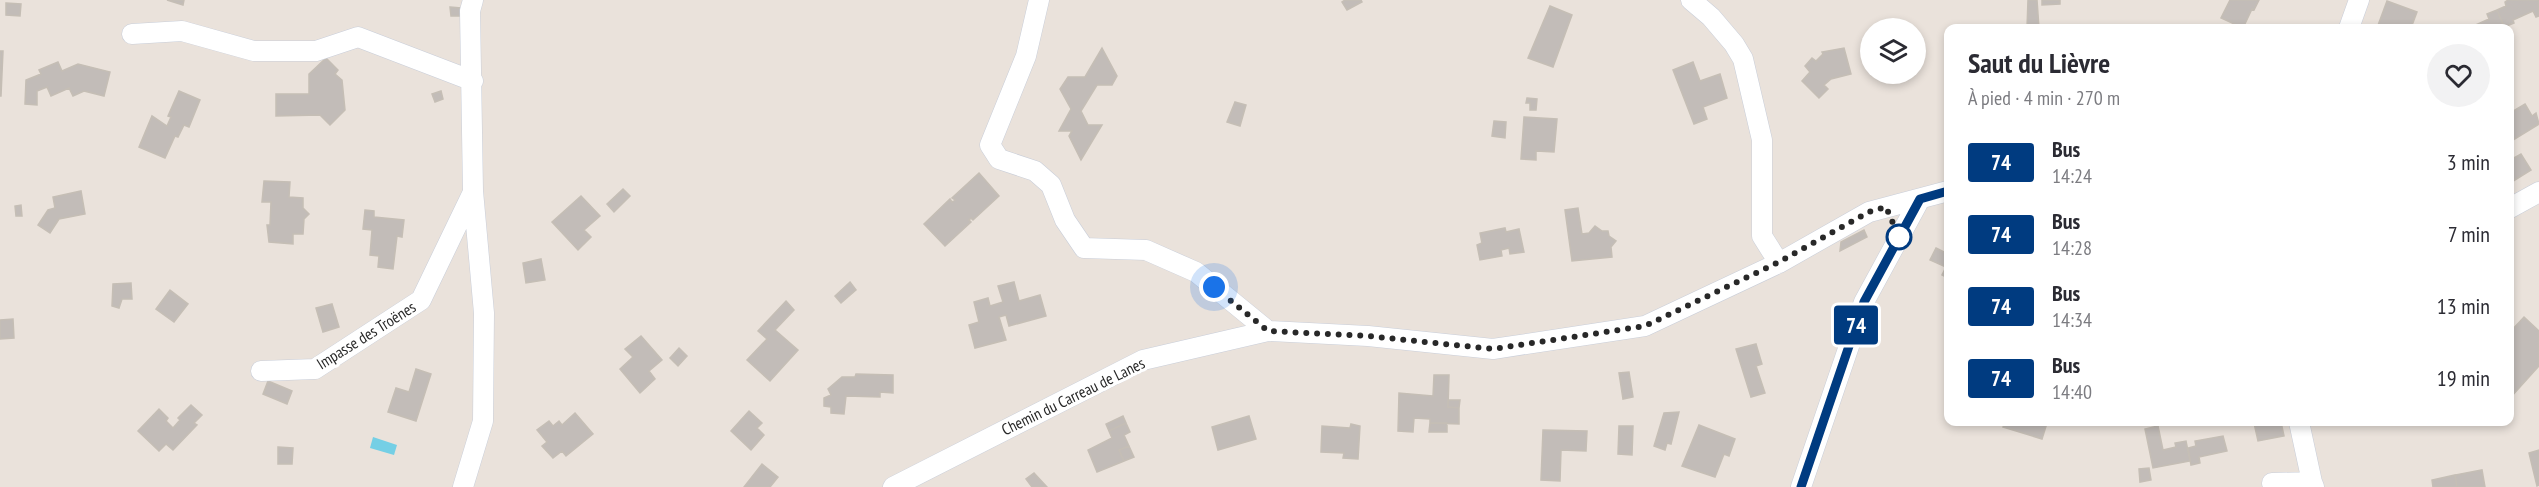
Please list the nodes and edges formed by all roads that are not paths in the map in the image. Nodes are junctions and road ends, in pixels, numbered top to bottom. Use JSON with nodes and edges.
{"nodes":[{"id":1,"x":473,"y":0,"type":"edge"},
{"id":2,"x":1039,"y":0,"type":"edge"},
{"id":3,"x":1691,"y":0,"type":"edge"},
{"id":4,"x":2359,"y":0,"type":"edge"},
{"id":5,"x":2350,"y":24,"type":"edge"},
{"id":6,"x":132,"y":34,"type":"dead end"},
{"id":7,"x":473,"y":81,"type":"junction"},
{"id":8,"x":473,"y":191,"type":"junction"},
{"id":9,"x":1944,"y":192,"type":"edge"},
{"id":10,"x":2539,"y":192,"type":"edge"},
{"id":11,"x":1920,"y":199,"type":"junction"},
{"id":12,"x":2514,"y":206,"type":"edge"},
{"id":13,"x":1779,"y":262,"type":"junction"},
{"id":14,"x":1268,"y":331,"type":"junction"},
{"id":15,"x":261,"y":371,"type":"dead end"},
{"id":16,"x":2301,"y":426,"type":"edge"},
{"id":17,"x":2272,"y":483,"type":"dead end"},
{"id":18,"x":2313,"y":485,"type":"edge"},
{"id":19,"x":463,"y":487,"type":"edge"},
{"id":20,"x":893,"y":487,"type":"edge"},
{"id":21,"x":1801,"y":487,"type":"edge"}],
"edges":[{"from":1,"to":7,"type":"street","name":"Impasse des Troënes"},
{"from":2,"to":14,"type":"street"},
{"from":3,"to":13,"type":"street"},
{"from":4,"to":5,"type":"street"},
{"from":6,"to":7,"type":"street"},
{"from":7,"to":8,"type":"street","name":"Impasse des Troënes"},
{"from":8,"to":15,"type":"street","name":"Impasse des Troënes"},
{"from":8,"to":19,"type":"street","name":"Impasse des Troënes"},
{"from":9,"to":11,"type":"street","name":"Chemin du Carreau de Lanes"},
{"from":10,"to":12,"type":"street"},
{"from":11,"to":13,"type":"street","name":"Chemin du Carreau de Lanes"},
{"from":11,"to":21,"type":"street"},
{"from":13,"to":14,"type":"street","name":"Chemin du Carreau de Lanes"},
{"from":14,"to":20,"type":"street","name":"Chemin du Carreau de Lanes"},
{"from":16,"to":18,"type":"street"},
{"from":17,"to":18,"type":"street"}]}
